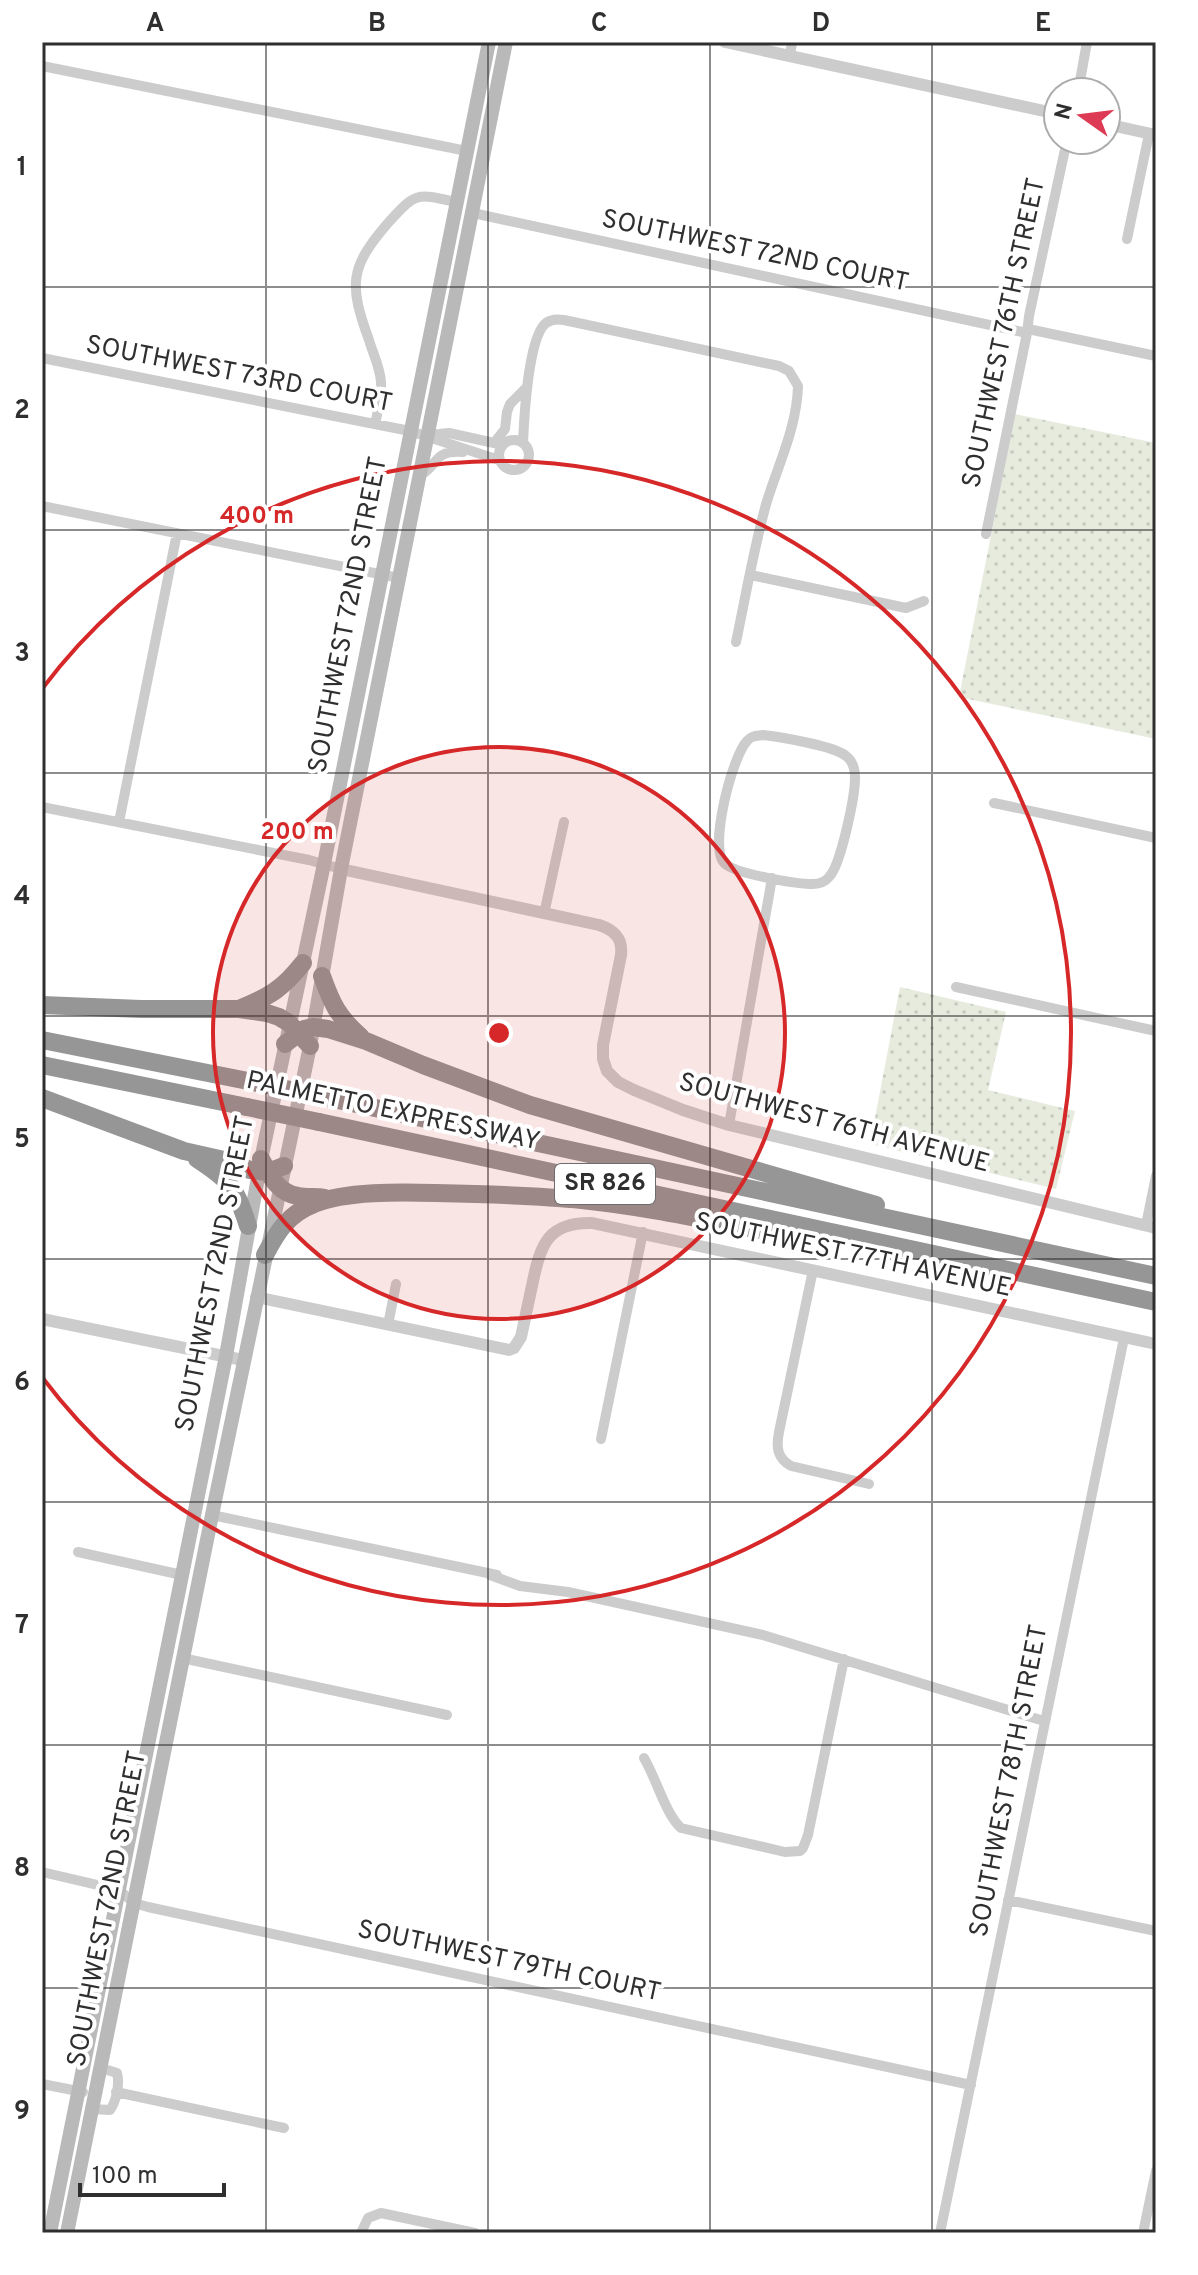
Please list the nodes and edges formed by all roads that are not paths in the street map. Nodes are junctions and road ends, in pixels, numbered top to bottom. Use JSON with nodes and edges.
{"nodes":[{"id":1,"x":489,"y":42,"type":"edge"},
{"id":2,"x":506,"y":42,"type":"edge"},
{"id":3,"x":725,"y":42,"type":"edge"},
{"id":4,"x":792,"y":42,"type":"edge"},
{"id":5,"x":1087,"y":42,"type":"edge"},
{"id":6,"x":790,"y":56,"type":"junction"},
{"id":7,"x":42,"y":66,"type":"edge"},
{"id":8,"x":1081,"y":76,"type":"edge"},
{"id":9,"x":1042,"y":111,"type":"edge"},
{"id":10,"x":1122,"y":128,"type":"edge"},
{"id":11,"x":1152,"y":135,"type":"edge"},
{"id":12,"x":467,"y":151,"type":"junction"},
{"id":13,"x":1064,"y":156,"type":"edge"},
{"id":14,"x":456,"y":202,"type":"junction"},
{"id":15,"x":473,"y":213,"type":"junction"},
{"id":16,"x":469,"y":230,"type":"junction"},
{"id":17,"x":1127,"y":239,"type":"dead end"},
{"id":18,"x":1028,"y":331,"type":"junction"},
{"id":19,"x":1156,"y":356,"type":"edge"},
{"id":20,"x":42,"y":358,"type":"edge"},
{"id":21,"x":526,"y":388,"type":"junction"},
{"id":22,"x":511,"y":403,"type":"junction"},
{"id":23,"x":526,"y":406,"type":"junction"},
{"id":24,"x":375,"y":424,"type":"junction"},
{"id":25,"x":410,"y":431,"type":"junction"},
{"id":26,"x":428,"y":436,"type":"junction"},
{"id":27,"x":523,"y":443,"type":"junction"},
{"id":28,"x":498,"y":444,"type":"junction"},
{"id":29,"x":469,"y":451,"type":"junction"},
{"id":30,"x":499,"y":460,"type":"junction"},
{"id":31,"x":419,"y":476,"type":"junction"},
{"id":32,"x":42,"y":506,"type":"edge"},
{"id":33,"x":177,"y":533,"type":"junction"},
{"id":34,"x":986,"y":534,"type":"dead end"},
{"id":35,"x":382,"y":574,"type":"junction"},
{"id":36,"x":751,"y":575,"type":"junction"},
{"id":37,"x":399,"y":578,"type":"junction"},
{"id":38,"x":924,"y":601,"type":"dead end"},
{"id":39,"x":736,"y":642,"type":"dead end"},
{"id":40,"x":356,"y":703,"type":"junction"},
{"id":41,"x":374,"y":706,"type":"junction"},
{"id":42,"x":994,"y":803,"type":"dead end"},
{"id":43,"x":42,"y":807,"type":"edge"},
{"id":44,"x":119,"y":822,"type":"junction"},
{"id":45,"x":564,"y":822,"type":"dead end"},
{"id":46,"x":1156,"y":838,"type":"edge"},
{"id":47,"x":324,"y":864,"type":"junction"},
{"id":48,"x":341,"y":869,"type":"junction"},
{"id":49,"x":772,"y":878,"type":"junction"},
{"id":50,"x":544,"y":914,"type":"junction"},
{"id":51,"x":303,"y":963,"type":"junction"},
{"id":52,"x":322,"y":976,"type":"junction"},
{"id":53,"x":956,"y":987,"type":"dead end"},
{"id":54,"x":42,"y":1005,"type":"edge"},
{"id":55,"x":239,"y":1009,"type":"junction"},
{"id":56,"x":1156,"y":1031,"type":"edge"},
{"id":57,"x":299,"y":1034,"type":"junction"},
{"id":58,"x":42,"y":1040,"type":"edge"},
{"id":59,"x":366,"y":1041,"type":"junction"},
{"id":60,"x":42,"y":1065,"type":"edge"},
{"id":61,"x":42,"y":1098,"type":"edge"},
{"id":62,"x":729,"y":1125,"type":"junction"},
{"id":63,"x":184,"y":1151,"type":"junction"},
{"id":64,"x":268,"y":1168,"type":"junction"},
{"id":65,"x":1156,"y":1176,"type":"edge"},
{"id":66,"x":279,"y":1188,"type":"junction"},
{"id":67,"x":328,"y":1199,"type":"junction"},
{"id":68,"x":892,"y":1219,"type":"junction"},
{"id":69,"x":248,"y":1226,"type":"junction"},
{"id":70,"x":1151,"y":1227,"type":"edge"},
{"id":71,"x":643,"y":1232,"type":"junction"},
{"id":72,"x":891,"y":1247,"type":"junction"},
{"id":73,"x":265,"y":1255,"type":"junction"},
{"id":74,"x":813,"y":1270,"type":"junction"},
{"id":75,"x":1156,"y":1276,"type":"edge"},
{"id":76,"x":396,"y":1284,"type":"dead end"},
{"id":77,"x":237,"y":1292,"type":"junction"},
{"id":78,"x":256,"y":1297,"type":"junction"},
{"id":79,"x":1156,"y":1302,"type":"edge"},
{"id":80,"x":42,"y":1319,"type":"edge"},
{"id":81,"x":388,"y":1325,"type":"junction"},
{"id":82,"x":1124,"y":1338,"type":"junction"},
{"id":83,"x":1156,"y":1344,"type":"edge"},
{"id":84,"x":226,"y":1356,"type":"junction"},
{"id":85,"x":243,"y":1360,"type":"junction"},
{"id":86,"x":601,"y":1439,"type":"dead end"},
{"id":87,"x":869,"y":1484,"type":"dead end"},
{"id":88,"x":194,"y":1511,"type":"junction"},
{"id":89,"x":212,"y":1515,"type":"junction"},
{"id":90,"x":78,"y":1552,"type":"dead end"},
{"id":91,"x":182,"y":1575,"type":"junction"},
{"id":92,"x":182,"y":1658,"type":"junction"},
{"id":93,"x":844,"y":1659,"type":"junction"},
{"id":94,"x":447,"y":1715,"type":"dead end"},
{"id":95,"x":1044,"y":1721,"type":"junction"},
{"id":96,"x":644,"y":1758,"type":"dead end"},
{"id":97,"x":42,"y":1872,"type":"edge"},
{"id":98,"x":119,"y":1890,"type":"junction"},
{"id":99,"x":1008,"y":1900,"type":"junction"},
{"id":100,"x":134,"y":1903,"type":"junction"},
{"id":101,"x":1156,"y":1931,"type":"edge"},
{"id":102,"x":101,"y":2068,"type":"junction"},
{"id":103,"x":42,"y":2084,"type":"edge"},
{"id":104,"x":971,"y":2085,"type":"junction"},
{"id":105,"x":78,"y":2091,"type":"junction"},
{"id":106,"x":116,"y":2092,"type":"junction"},
{"id":107,"x":95,"y":2093,"type":"junction"},
{"id":108,"x":92,"y":2109,"type":"junction"},
{"id":109,"x":284,"y":2128,"type":"dead end"},
{"id":110,"x":1156,"y":2171,"type":"edge"},
{"id":111,"x":50,"y":2233,"type":"edge"},
{"id":112,"x":67,"y":2233,"type":"edge"},
{"id":113,"x":361,"y":2233,"type":"edge"},
{"id":114,"x":475,"y":2233,"type":"edge"},
{"id":115,"x":940,"y":2233,"type":"edge"},
{"id":116,"x":1143,"y":2233,"type":"edge"}],
"edges":[{"from":1,"to":12,"type":"main road","name":"SOUTHWEST 72ND STREET"},
{"from":2,"to":15,"type":"main road","name":"SOUTHWEST 72ND STREET"},
{"from":3,"to":6,"type":"street"},
{"from":4,"to":6,"type":"street"},
{"from":5,"to":8,"type":"street"},
{"from":6,"to":9,"type":"street"},
{"from":7,"to":12,"type":"street"},
{"from":10,"to":11,"type":"street"},
{"from":11,"to":17,"type":"street"},
{"from":12,"to":14,"type":"main road","name":"SOUTHWEST 72ND STREET"},
{"from":13,"to":18,"type":"street","name":"SOUTHWEST 76TH STREET"},
{"from":14,"to":16,"type":"main road"},
{"from":14,"to":24,"type":"street"},
{"from":14,"to":25,"type":"main road","name":"SOUTHWEST 72ND STREET"},
{"from":15,"to":16,"type":"main road","name":"SOUTHWEST 72ND STREET"},
{"from":15,"to":18,"type":"street","name":"SOUTHWEST 72ND COURT"},
{"from":16,"to":26,"type":"main road","name":"SOUTHWEST 72ND STREET"},
{"from":18,"to":19,"type":"street","name":"SOUTHWEST 72ND COURT"},
{"from":18,"to":34,"type":"street","name":"SOUTHWEST 76TH STREET"},
{"from":20,"to":24,"type":"street","name":"SOUTHWEST 73RD COURT"},
{"from":21,"to":22,"type":"street"},
{"from":21,"to":23,"type":"street"},
{"from":21,"to":36,"type":"street"},
{"from":22,"to":23,"type":"street"},
{"from":22,"to":28,"type":"street"},
{"from":23,"to":27,"type":"street"},
{"from":24,"to":25,"type":"street","name":"SOUTHWEST 73RD COURT"},
{"from":25,"to":26,"type":"street","name":"SOUTHWEST 73RD COURT"},
{"from":25,"to":35,"type":"main road","name":"SOUTHWEST 72ND STREET"},
{"from":26,"to":28,"type":"street"},
{"from":26,"to":29,"type":"street"},
{"from":26,"to":31,"type":"main road","name":"SOUTHWEST 72ND STREET"},
{"from":27,"to":28,"type":"street"},
{"from":27,"to":30,"type":"street"},
{"from":28,"to":30,"type":"street"},
{"from":29,"to":30,"type":"street"},
{"from":29,"to":31,"type":"street"},
{"from":31,"to":37,"type":"main road","name":"SOUTHWEST 72ND STREET"},
{"from":32,"to":33,"type":"street"},
{"from":33,"to":35,"type":"street"},
{"from":33,"to":44,"type":"street"},
{"from":35,"to":37,"type":"street"},
{"from":35,"to":40,"type":"main road","name":"SOUTHWEST 72ND STREET"},
{"from":36,"to":38,"type":"street"},
{"from":36,"to":39,"type":"street"},
{"from":37,"to":41,"type":"main road","name":"SOUTHWEST 72ND STREET"},
{"from":40,"to":41,"type":"main road"},
{"from":40,"to":47,"type":"main road","name":"SOUTHWEST 72ND STREET"},
{"from":41,"to":48,"type":"main road","name":"SOUTHWEST 72ND STREET"},
{"from":42,"to":46,"type":"street"},
{"from":43,"to":44,"type":"street"},
{"from":44,"to":47,"type":"street"},
{"from":45,"to":50,"type":"street"},
{"from":47,"to":48,"type":"street"},
{"from":47,"to":51,"type":"main road","name":"SOUTHWEST 72ND STREET"},
{"from":48,"to":50,"type":"street"},
{"from":48,"to":52,"type":"main road","name":"SOUTHWEST 72ND STREET"},
{"from":49,"to":49,"type":"street"},
{"from":49,"to":62,"type":"street"},
{"from":50,"to":62,"type":"street","name":"SOUTHWEST 76TH AVENUE"},
{"from":51,"to":55,"type":"highway"},
{"from":51,"to":57,"type":"main road","name":"SOUTHWEST 72ND STREET"},
{"from":52,"to":57,"type":"main road","name":"SOUTHWEST 72ND STREET"},
{"from":52,"to":59,"type":"highway"},
{"from":53,"to":56,"type":"street"},
{"from":54,"to":55,"type":"highway"},
{"from":55,"to":57,"type":"highway"},
{"from":57,"to":59,"type":"highway"},
{"from":57,"to":64,"type":"main road","name":"SOUTHWEST 72ND STREET"},
{"from":57,"to":64,"type":"main road","name":"SOUTHWEST 72ND STREET"},
{"from":58,"to":68,"type":"highway","name":"PALMETTO EXPRESSWAY","number":"SR 826","bridge":true},
{"from":59,"to":68,"type":"highway"},
{"from":60,"to":72,"type":"highway","name":"PALMETTO EXPRESSWAY","number":"SR 826","bridge":true},
{"from":61,"to":63,"type":"highway"},
{"from":62,"to":70,"type":"street","name":"SOUTHWEST 76TH AVENUE"},
{"from":63,"to":64,"type":"highway"},
{"from":63,"to":69,"type":"highway"},
{"from":64,"to":66,"type":"highway"},
{"from":64,"to":69,"type":"main road","name":"SOUTHWEST 72ND STREET"},
{"from":65,"to":70,"type":"street"},
{"from":66,"to":67,"type":"highway"},
{"from":66,"to":73,"type":"main road","name":"SOUTHWEST 72ND STREET"},
{"from":67,"to":72,"type":"highway"},
{"from":67,"to":73,"type":"highway"},
{"from":68,"to":75,"type":"highway","name":"PALMETTO EXPRESSWAY","number":"SR 826"},
{"from":69,"to":77,"type":"main road","name":"SOUTHWEST 72ND STREET"},
{"from":71,"to":74,"type":"street","name":"SOUTHWEST 77TH AVENUE"},
{"from":71,"to":81,"type":"street","name":"SOUTHWEST 77TH AVENUE"},
{"from":71,"to":86,"type":"street"},
{"from":72,"to":79,"type":"highway","name":"PALMETTO EXPRESSWAY","number":"SR 826"},
{"from":73,"to":78,"type":"main road","name":"SOUTHWEST 72ND STREET"},
{"from":74,"to":82,"type":"street","name":"SOUTHWEST 77TH AVENUE"},
{"from":74,"to":87,"type":"street"},
{"from":76,"to":81,"type":"street"},
{"from":77,"to":78,"type":"main road"},
{"from":77,"to":84,"type":"main road","name":"SOUTHWEST 72ND STREET"},
{"from":78,"to":81,"type":"street"},
{"from":78,"to":85,"type":"main road","name":"SOUTHWEST 72ND STREET"},
{"from":80,"to":84,"type":"street"},
{"from":82,"to":83,"type":"street","name":"SOUTHWEST 77TH AVENUE"},
{"from":82,"to":95,"type":"street","name":"SOUTHWEST 78TH STREET"},
{"from":84,"to":85,"type":"street"},
{"from":84,"to":88,"type":"main road","name":"SOUTHWEST 72ND STREET"},
{"from":85,"to":89,"type":"main road","name":"SOUTHWEST 72ND STREET"},
{"from":88,"to":89,"type":"main road"},
{"from":88,"to":91,"type":"main road","name":"SOUTHWEST 72ND STREET"},
{"from":89,"to":92,"type":"main road","name":"SOUTHWEST 72ND STREET"},
{"from":89,"to":93,"type":"street"},
{"from":90,"to":91,"type":"street"},
{"from":91,"to":98,"type":"main road","name":"SOUTHWEST 72ND STREET"},
{"from":92,"to":94,"type":"street"},
{"from":92,"to":100,"type":"main road","name":"SOUTHWEST 72ND STREET"},
{"from":93,"to":95,"type":"street"},
{"from":93,"to":96,"type":"street"},
{"from":95,"to":99,"type":"street","name":"SOUTHWEST 78TH STREET"},
{"from":97,"to":98,"type":"street","name":"SOUTHWEST 79TH COURT"},
{"from":98,"to":100,"type":"street","name":"SOUTHWEST 79TH COURT"},
{"from":98,"to":105,"type":"main road","name":"SOUTHWEST 72ND STREET"},
{"from":99,"to":101,"type":"street"},
{"from":99,"to":104,"type":"street","name":"SOUTHWEST 78TH STREET"},
{"from":100,"to":102,"type":"main road","name":"SOUTHWEST 72ND STREET"},
{"from":100,"to":104,"type":"street","name":"SOUTHWEST 79TH COURT"},
{"from":102,"to":106,"type":"street"},
{"from":102,"to":107,"type":"main road","name":"SOUTHWEST 72ND STREET"},
{"from":103,"to":105,"type":"street"},
{"from":104,"to":115,"type":"street","name":"SOUTHWEST 78TH STREET"},
{"from":105,"to":107,"type":"street"},
{"from":105,"to":111,"type":"main road","name":"SOUTHWEST 72ND STREET"},
{"from":106,"to":108,"type":"street"},
{"from":106,"to":109,"type":"street"},
{"from":107,"to":108,"type":"main road","name":"SOUTHWEST 72ND STREET"},
{"from":108,"to":112,"type":"main road","name":"SOUTHWEST 72ND STREET"},
{"from":110,"to":116,"type":"street"},
{"from":113,"to":114,"type":"street"}]}
